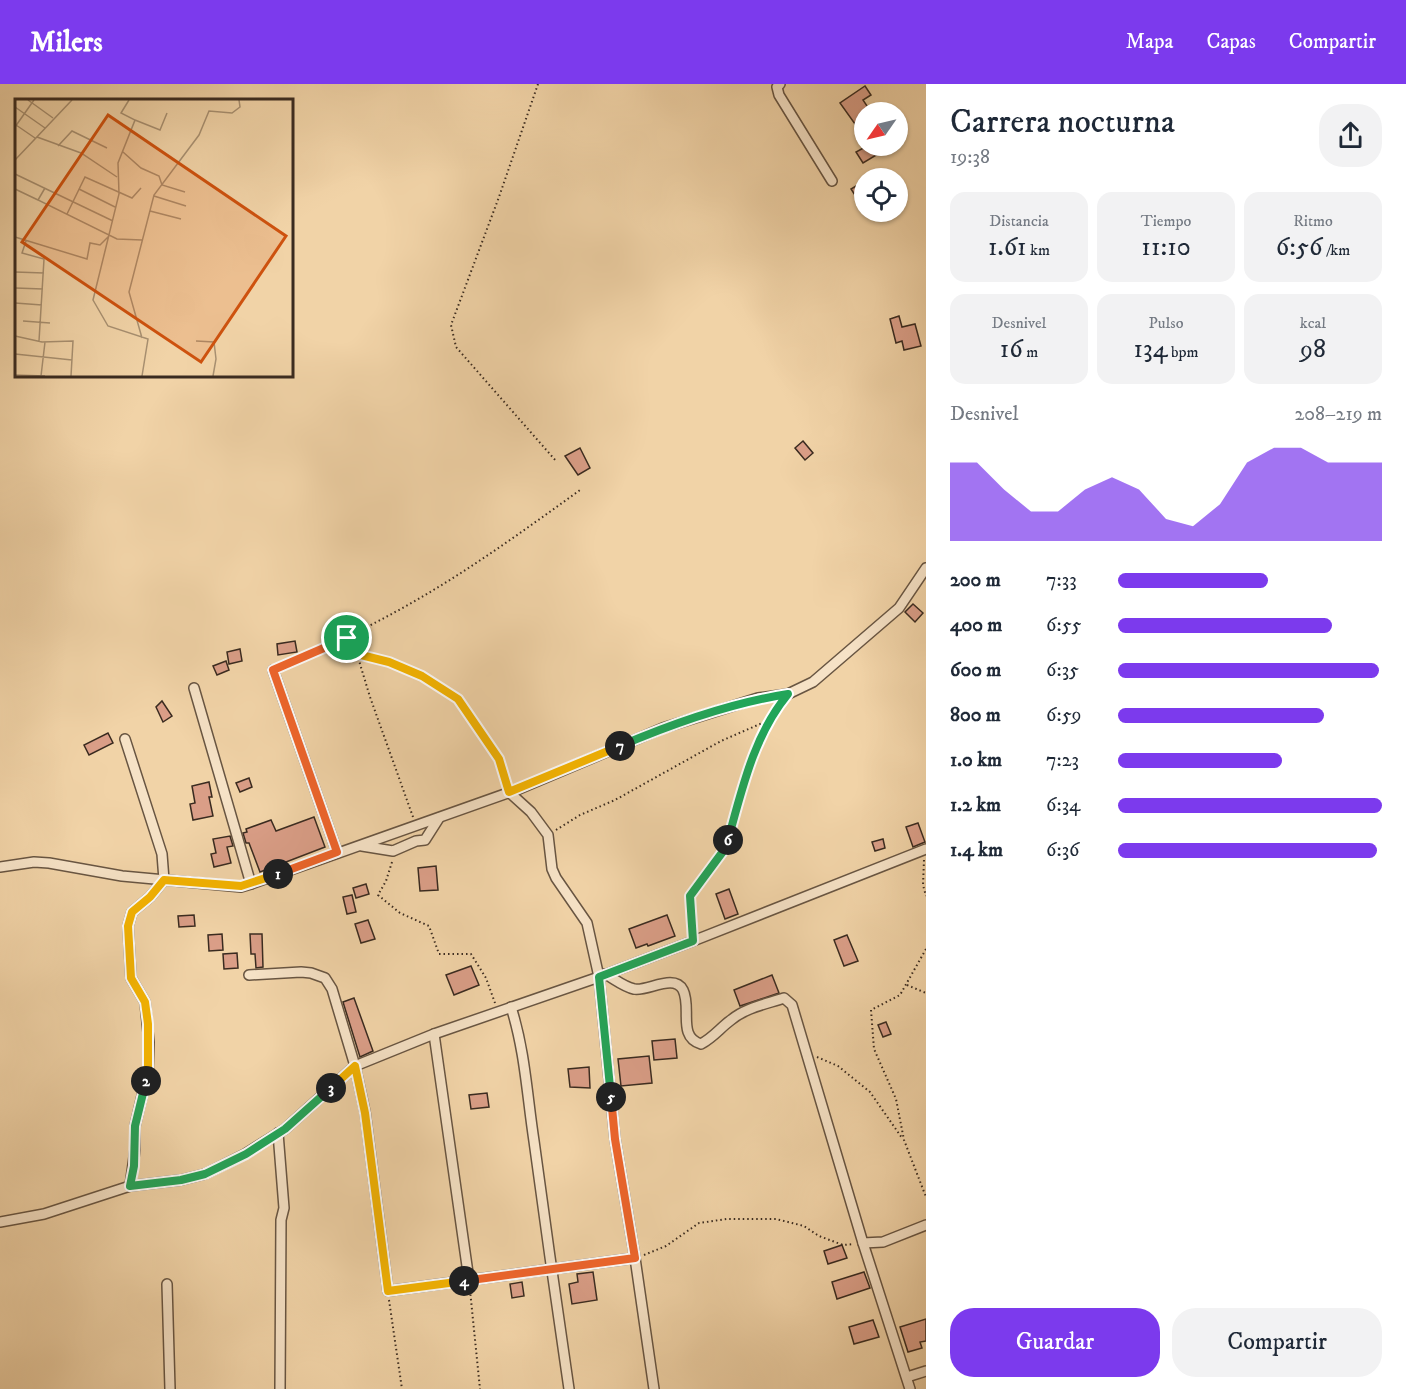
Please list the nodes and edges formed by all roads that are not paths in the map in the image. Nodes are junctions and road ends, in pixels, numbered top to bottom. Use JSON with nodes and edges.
{"nodes":[{"id":1,"x":780,"y":84,"type":"edge"},
{"id":2,"x":832,"y":181,"type":"dead end"},
{"id":3,"x":926,"y":568,"type":"edge"},
{"id":4,"x":273,"y":670,"type":"road end"},
{"id":5,"x":194,"y":688,"type":"dead end"},
{"id":6,"x":124,"y":739,"type":"dead end"},
{"id":7,"x":509,"y":792,"type":"junction"},
{"id":8,"x":439,"y":819,"type":"junction"},
{"id":9,"x":359,"y":845,"type":"junction"},
{"id":10,"x":925,"y":849,"type":"edge"},
{"id":11,"x":337,"y":852,"type":"junction"},
{"id":12,"x":0,"y":867,"type":"edge"},
{"id":13,"x":164,"y":880,"type":"junction"},
{"id":14,"x":250,"y":884,"type":"junction"},
{"id":15,"x":249,"y":975,"type":"dead end"},
{"id":16,"x":602,"y":975,"type":"junction"},
{"id":17,"x":511,"y":1007,"type":"junction"},
{"id":18,"x":434,"y":1034,"type":"junction"},
{"id":19,"x":355,"y":1066,"type":"junction"},
{"id":20,"x":278,"y":1132,"type":"junction"},
{"id":21,"x":130,"y":1186,"type":"junction"},
{"id":22,"x":0,"y":1222,"type":"edge"},
{"id":23,"x":926,"y":1225,"type":"edge"},
{"id":24,"x":863,"y":1243,"type":"junction"},
{"id":25,"x":635,"y":1258,"type":"junction"},
{"id":26,"x":552,"y":1268,"type":"junction"},
{"id":27,"x":469,"y":1280,"type":"junction"},
{"id":28,"x":167,"y":1284,"type":"dead end"},
{"id":29,"x":926,"y":1371,"type":"edge"},
{"id":30,"x":907,"y":1377,"type":"junction"},
{"id":31,"x":170,"y":1389,"type":"edge"},
{"id":32,"x":280,"y":1389,"type":"edge"},
{"id":33,"x":569,"y":1389,"type":"edge"},
{"id":34,"x":654,"y":1389,"type":"edge"},
{"id":35,"x":910,"y":1389,"type":"edge"}],
"edges":[{"from":1,"to":2,"type":"street"},
{"from":3,"to":7,"type":"street"},
{"from":4,"to":11,"type":"street"},
{"from":5,"to":14,"type":"street"},
{"from":6,"to":13,"type":"street"},
{"from":7,"to":8,"type":"street"},
{"from":7,"to":16,"type":"street"},
{"from":8,"to":9,"type":"street"},
{"from":8,"to":9,"type":"street"},
{"from":9,"to":11,"type":"street"},
{"from":10,"to":16,"type":"street"},
{"from":11,"to":14,"type":"street"},
{"from":12,"to":13,"type":"street"},
{"from":13,"to":14,"type":"street"},
{"from":13,"to":21,"type":"street"},
{"from":15,"to":19,"type":"street"},
{"from":16,"to":17,"type":"street"},
{"from":16,"to":24,"type":"street"},
{"from":16,"to":25,"type":"street"},
{"from":17,"to":18,"type":"street"},
{"from":17,"to":26,"type":"street"},
{"from":18,"to":19,"type":"street"},
{"from":18,"to":27,"type":"street"},
{"from":19,"to":20,"type":"street"},
{"from":19,"to":27,"type":"street"},
{"from":20,"to":21,"type":"street"},
{"from":20,"to":32,"type":"street"},
{"from":21,"to":22,"type":"street"},
{"from":23,"to":24,"type":"street"},
{"from":24,"to":30,"type":"street"},
{"from":25,"to":26,"type":"street"},
{"from":25,"to":34,"type":"street"},
{"from":26,"to":27,"type":"street"},
{"from":26,"to":33,"type":"street"},
{"from":28,"to":31,"type":"street"},
{"from":29,"to":30,"type":"street"},
{"from":30,"to":35,"type":"street"}]}
